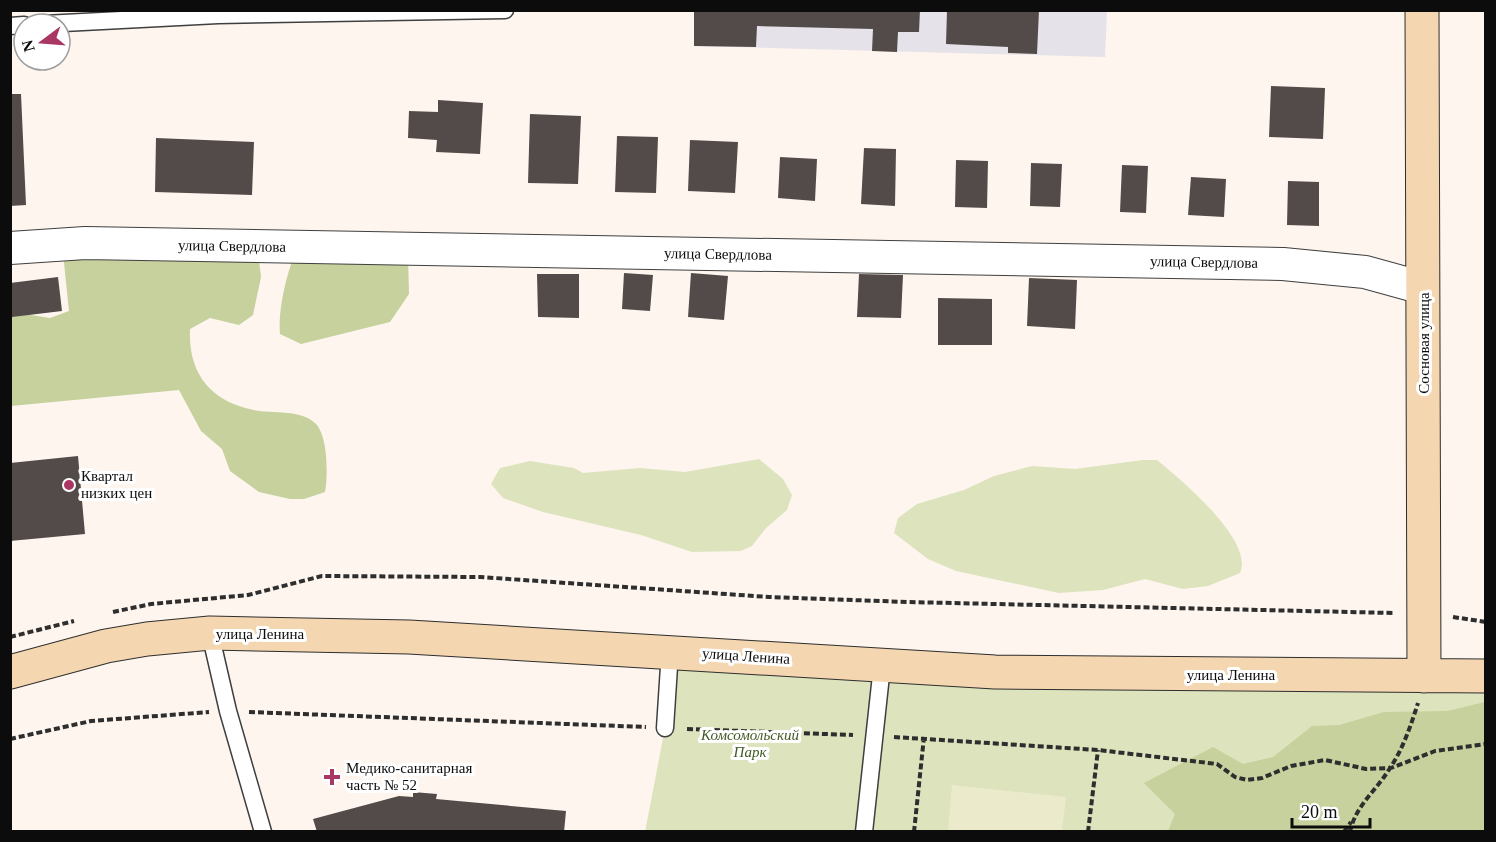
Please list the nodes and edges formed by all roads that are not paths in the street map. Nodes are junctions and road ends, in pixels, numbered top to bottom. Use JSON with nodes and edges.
{"nodes":[{"id":1,"x":505,"y":10,"type":"edge"},
{"id":2,"x":1422,"y":10,"type":"edge"},
{"id":3,"x":72,"y":23,"type":"edge"},
{"id":4,"x":10,"y":248,"type":"edge"},
{"id":5,"x":1423,"y":288,"type":"junction"},
{"id":6,"x":210,"y":633,"type":"junction"},
{"id":7,"x":670,"y":651,"type":"junction"},
{"id":8,"x":882,"y":666,"type":"junction"},
{"id":9,"x":10,"y":672,"type":"edge"},
{"id":10,"x":1424,"y":676,"type":"junction"},
{"id":11,"x":1485,"y":676,"type":"edge"},
{"id":12,"x":665,"y":728,"type":"road end"},
{"id":13,"x":263,"y":831,"type":"edge"},
{"id":14,"x":864,"y":831,"type":"edge"}],
"edges":[{"from":1,"to":3,"type":"lane"},
{"from":2,"to":5,"type":"main road","name":"Сосновая улица"},
{"from":4,"to":5,"type":"street","name":"улица Свердлова"},
{"from":5,"to":10,"type":"main road","name":"Сосновая улица"},
{"from":6,"to":7,"type":"main road","name":"улица Ленина"},
{"from":6,"to":9,"type":"main road","name":"улица Ленина"},
{"from":6,"to":13,"type":"lane"},
{"from":7,"to":8,"type":"main road","name":"улица Ленина"},
{"from":7,"to":12,"type":"lane"},
{"from":8,"to":10,"type":"main road","name":"улица Ленина"},
{"from":8,"to":14,"type":"lane"},
{"from":10,"to":11,"type":"main road","name":"улица Ленина"}]}
